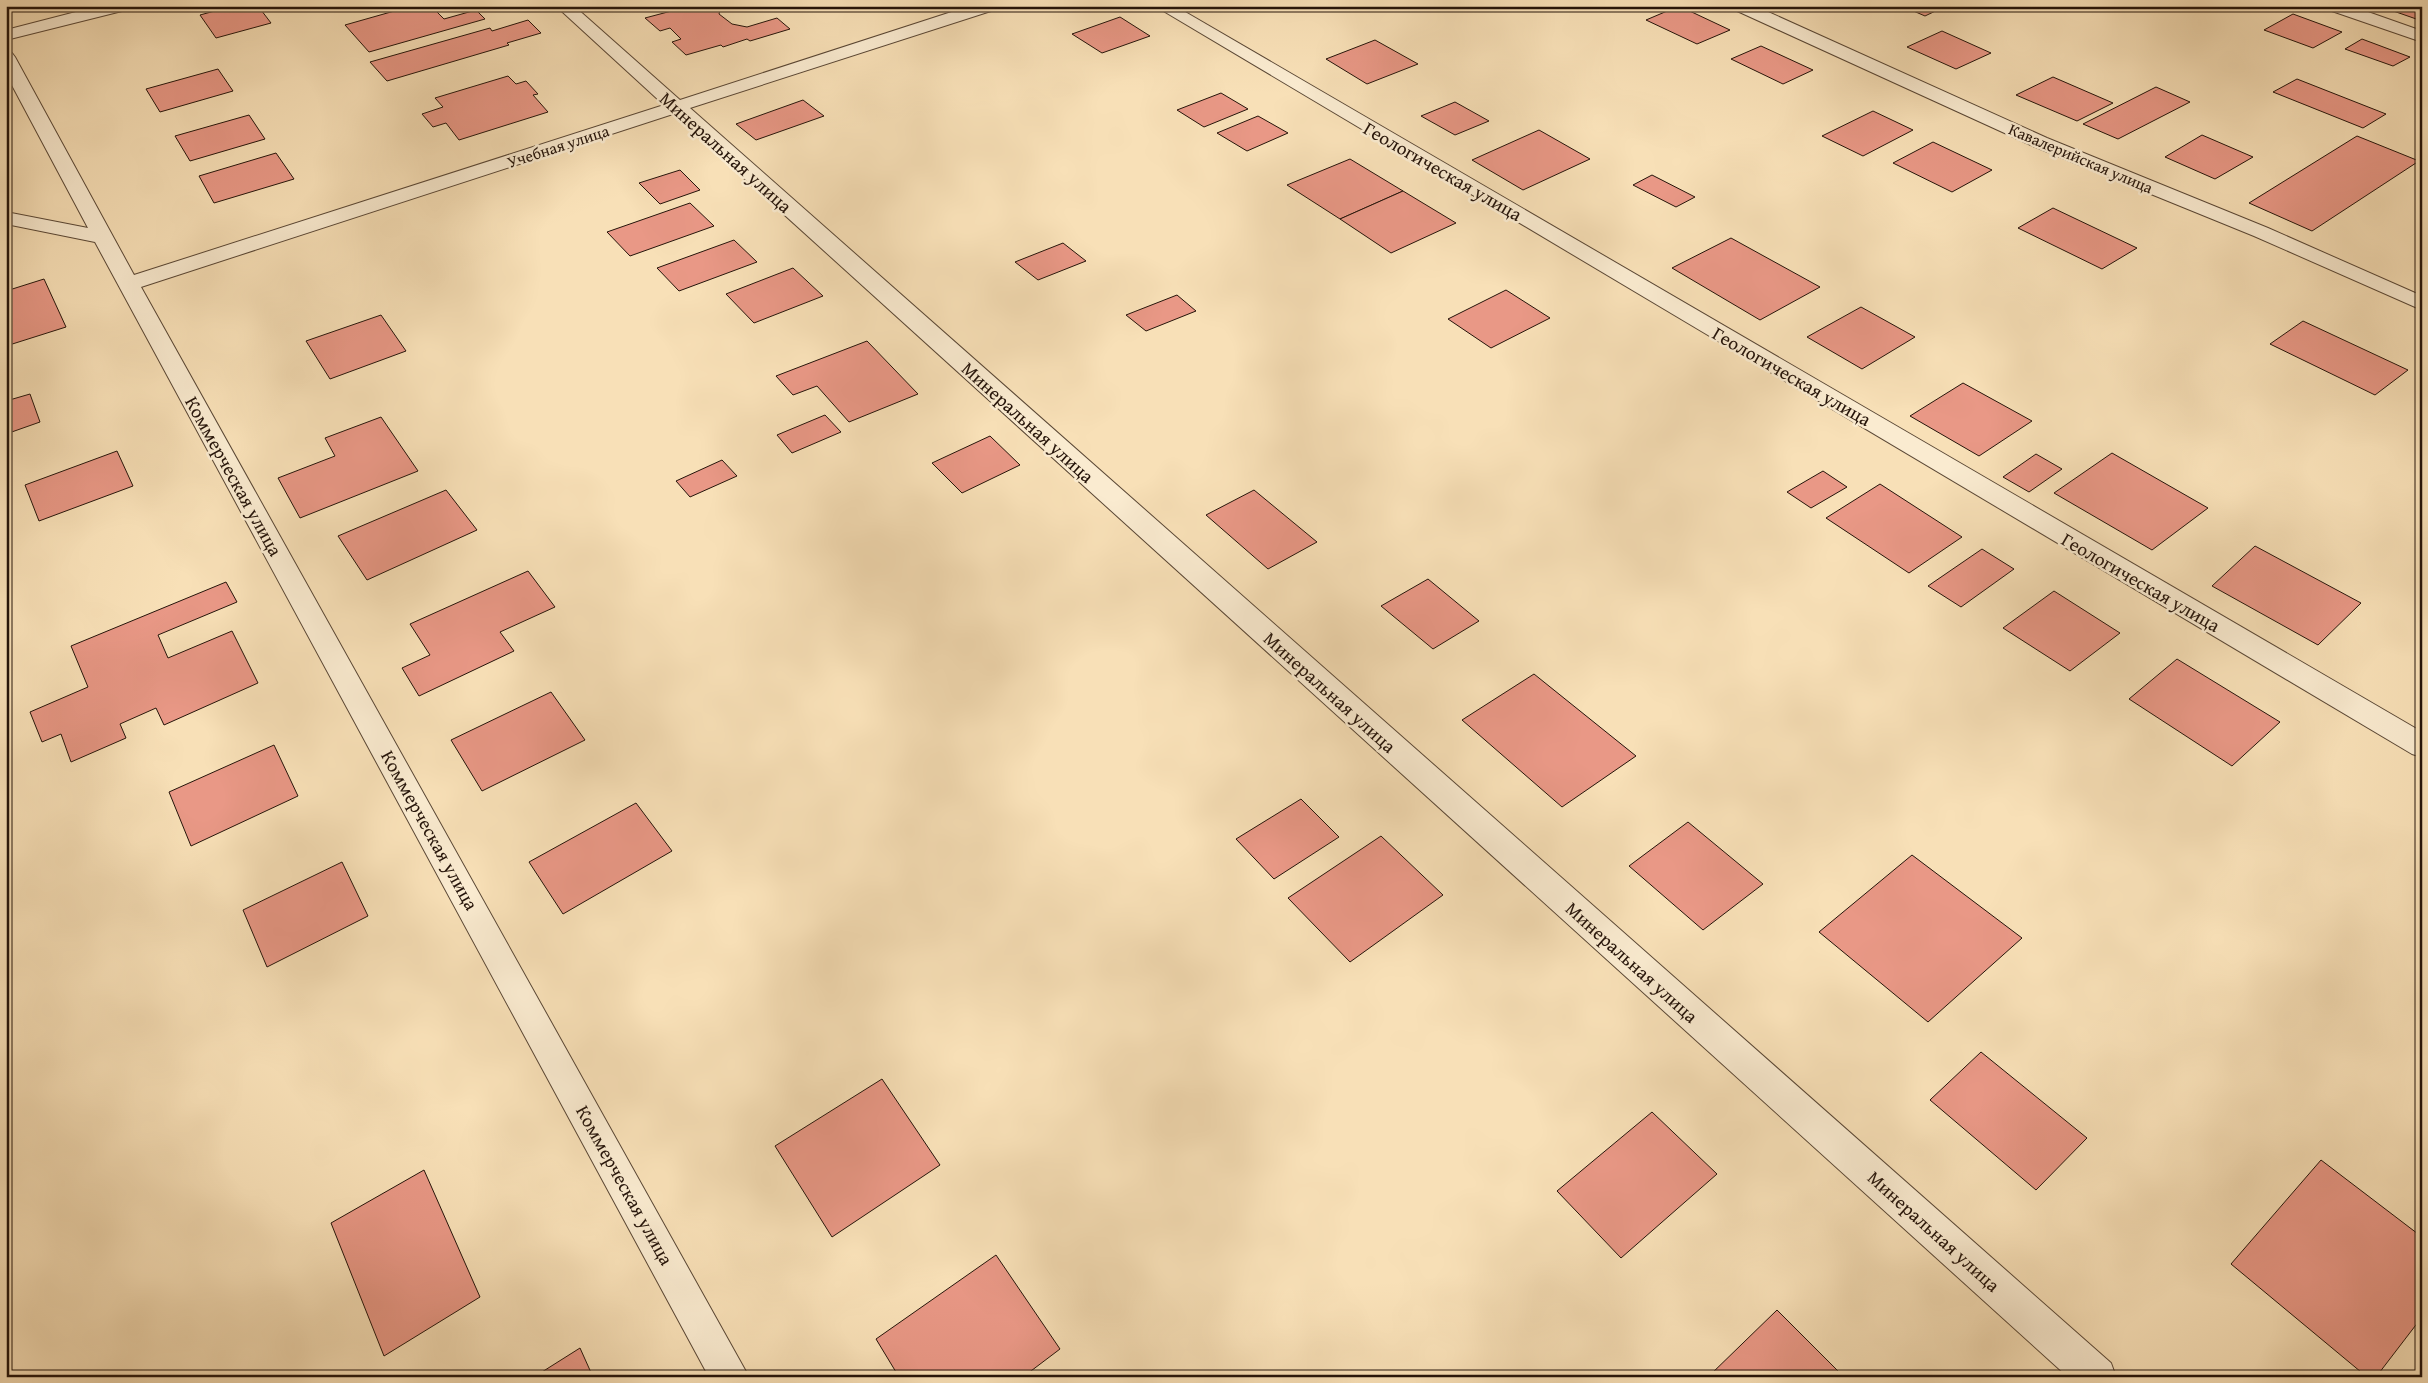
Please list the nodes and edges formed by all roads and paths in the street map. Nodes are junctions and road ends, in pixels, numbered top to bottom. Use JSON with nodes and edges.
{"nodes":[{"id":1,"x":120,"y":6,"type":"edge"},
{"id":2,"x":564,"y":6,"type":"edge"},
{"id":3,"x":988,"y":6,"type":"edge"},
{"id":4,"x":1163,"y":6,"type":"edge"},
{"id":5,"x":1741,"y":6,"type":"edge"},
{"id":6,"x":2335,"y":6,"type":"edge"},
{"id":7,"x":6,"y":34,"type":"edge"},
{"id":8,"x":2422,"y":37,"type":"edge"},
{"id":9,"x":6,"y":58,"type":"edge"},
{"id":10,"x":676,"y":108,"type":"junction"},
{"id":11,"x":6,"y":218,"type":"edge"},
{"id":12,"x":103,"y":238,"type":"junction"},
{"id":13,"x":129,"y":284,"type":"junction"},
{"id":14,"x":2422,"y":304,"type":"edge"},
{"id":15,"x":2422,"y":746,"type":"edge"},
{"id":16,"x":730,"y":1377,"type":"edge"},
{"id":17,"x":2097,"y":1377,"type":"edge"}],
"edges":[{"from":1,"to":7,"type":"street"},
{"from":2,"to":10,"type":"street","name":"Минеральная улица"},
{"from":3,"to":10,"type":"street","name":"Учебная улица"},
{"from":4,"to":15,"type":"street","name":"Геологическая улица"},
{"from":5,"to":14,"type":"street","name":"Кавалерийская улица"},
{"from":6,"to":8,"type":"street"},
{"from":9,"to":12,"type":"street","name":"Коммерческая улица"},
{"from":10,"to":13,"type":"street","name":"Учебная улица"},
{"from":10,"to":17,"type":"street","name":"Минеральная улица"},
{"from":11,"to":12,"type":"street"},
{"from":12,"to":13,"type":"street","name":"Коммерческая улица"},
{"from":13,"to":16,"type":"street","name":"Коммерческая улица"}]}
